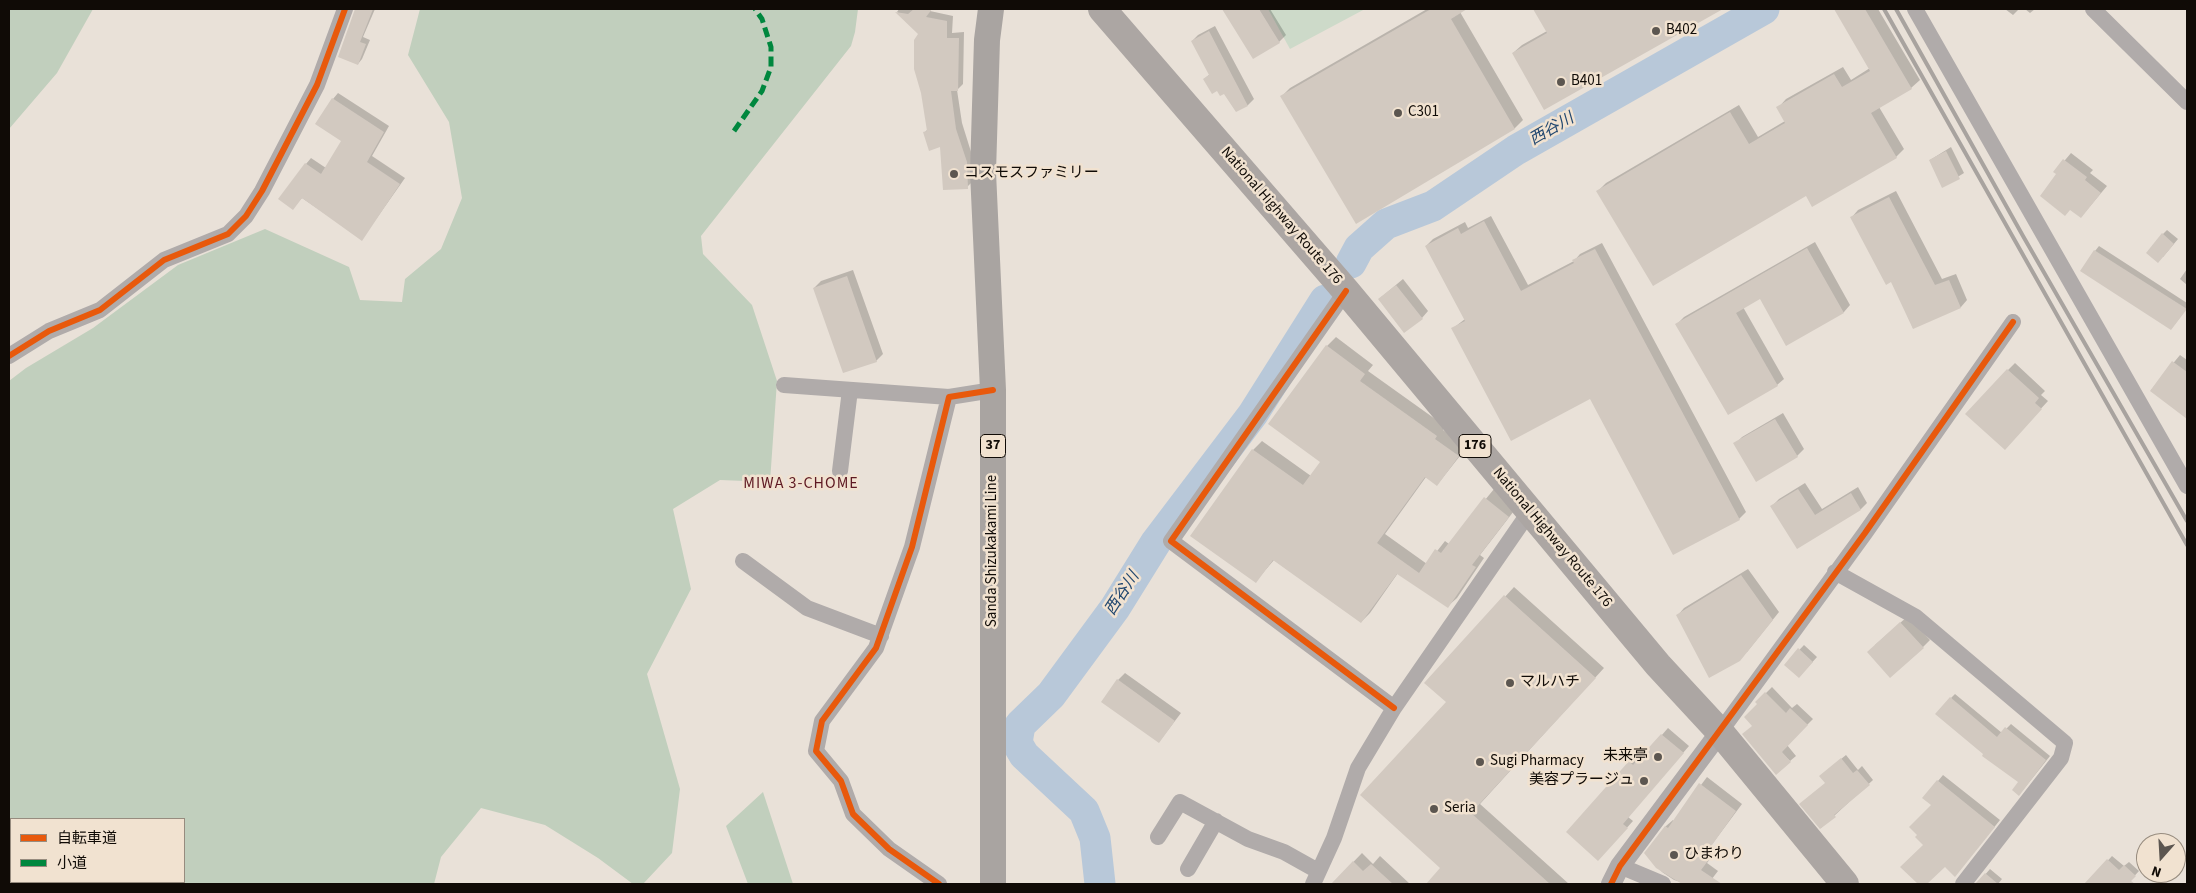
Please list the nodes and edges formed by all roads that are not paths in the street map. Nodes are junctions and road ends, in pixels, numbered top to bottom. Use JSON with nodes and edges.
{"nodes":[{"id":1,"x":345,"y":9,"type":"edge"},
{"id":2,"x":991,"y":9,"type":"edge"},
{"id":3,"x":1102,"y":9,"type":"edge"},
{"id":4,"x":1915,"y":9,"type":"edge"},
{"id":5,"x":2093,"y":9,"type":"edge"},
{"id":6,"x":2187,"y":102,"type":"edge"},
{"id":7,"x":1346,"y":291,"type":"junction"},
{"id":8,"x":2013,"y":322,"type":"dead end"},
{"id":9,"x":9,"y":356,"type":"edge"},
{"id":10,"x":784,"y":385,"type":"dead end"},
{"id":11,"x":850,"y":390,"type":"junction"},
{"id":12,"x":993,"y":390,"type":"junction"},
{"id":13,"x":949,"y":397,"type":"junction"},
{"id":14,"x":840,"y":471,"type":"dead end"},
{"id":15,"x":2187,"y":486,"type":"edge"},
{"id":16,"x":1530,"y":511,"type":"junction"},
{"id":17,"x":743,"y":561,"type":"dead end"},
{"id":18,"x":1835,"y":572,"type":"junction"},
{"id":19,"x":880,"y":636,"type":"junction"},
{"id":20,"x":1394,"y":708,"type":"junction"},
{"id":21,"x":1720,"y":732,"type":"junction"},
{"id":22,"x":1216,"y":821,"type":"junction"},
{"id":23,"x":1158,"y":837,"type":"dead end"},
{"id":24,"x":1620,"y":866,"type":"junction"},
{"id":25,"x":1188,"y":869,"type":"dead end"},
{"id":26,"x":1316,"y":878,"type":"edge"},
{"id":27,"x":939,"y":884,"type":"edge"},
{"id":28,"x":993,"y":884,"type":"edge"},
{"id":29,"x":1611,"y":884,"type":"edge"},
{"id":30,"x":1662,"y":884,"type":"edge"},
{"id":31,"x":1845,"y":884,"type":"edge"},
{"id":32,"x":1963,"y":884,"type":"edge"}],
"edges":[{"from":1,"to":9,"type":"street"},
{"from":2,"to":12,"type":"main road","name":"Sanda Shizukakami Line","number":"37"},
{"from":3,"to":7,"type":"highway","name":"National Highway Route 176","number":"176"},
{"from":4,"to":15,"type":"street"},
{"from":5,"to":6,"type":"street"},
{"from":7,"to":16,"type":"highway","name":"National Highway Route 176","number":"176"},
{"from":7,"to":20,"type":"street"},
{"from":8,"to":18,"type":"street"},
{"from":10,"to":11,"type":"street"},
{"from":11,"to":13,"type":"street"},
{"from":11,"to":14,"type":"street"},
{"from":12,"to":13,"type":"street"},
{"from":12,"to":28,"type":"main road","name":"Sanda Shizukakami Line","number":"37"},
{"from":13,"to":19,"type":"street"},
{"from":16,"to":20,"type":"street"},
{"from":16,"to":21,"type":"highway","name":"National Highway Route 176","number":"176"},
{"from":17,"to":19,"type":"street"},
{"from":18,"to":21,"type":"street"},
{"from":18,"to":32,"type":"street"},
{"from":19,"to":27,"type":"street"},
{"from":20,"to":26,"type":"street"},
{"from":21,"to":24,"type":"street"},
{"from":21,"to":31,"type":"highway","name":"National Highway Route 176","number":"176"},
{"from":22,"to":23,"type":"street"},
{"from":22,"to":25,"type":"street"},
{"from":22,"to":26,"type":"street"},
{"from":24,"to":29,"type":"street"},
{"from":24,"to":30,"type":"street"}]}
